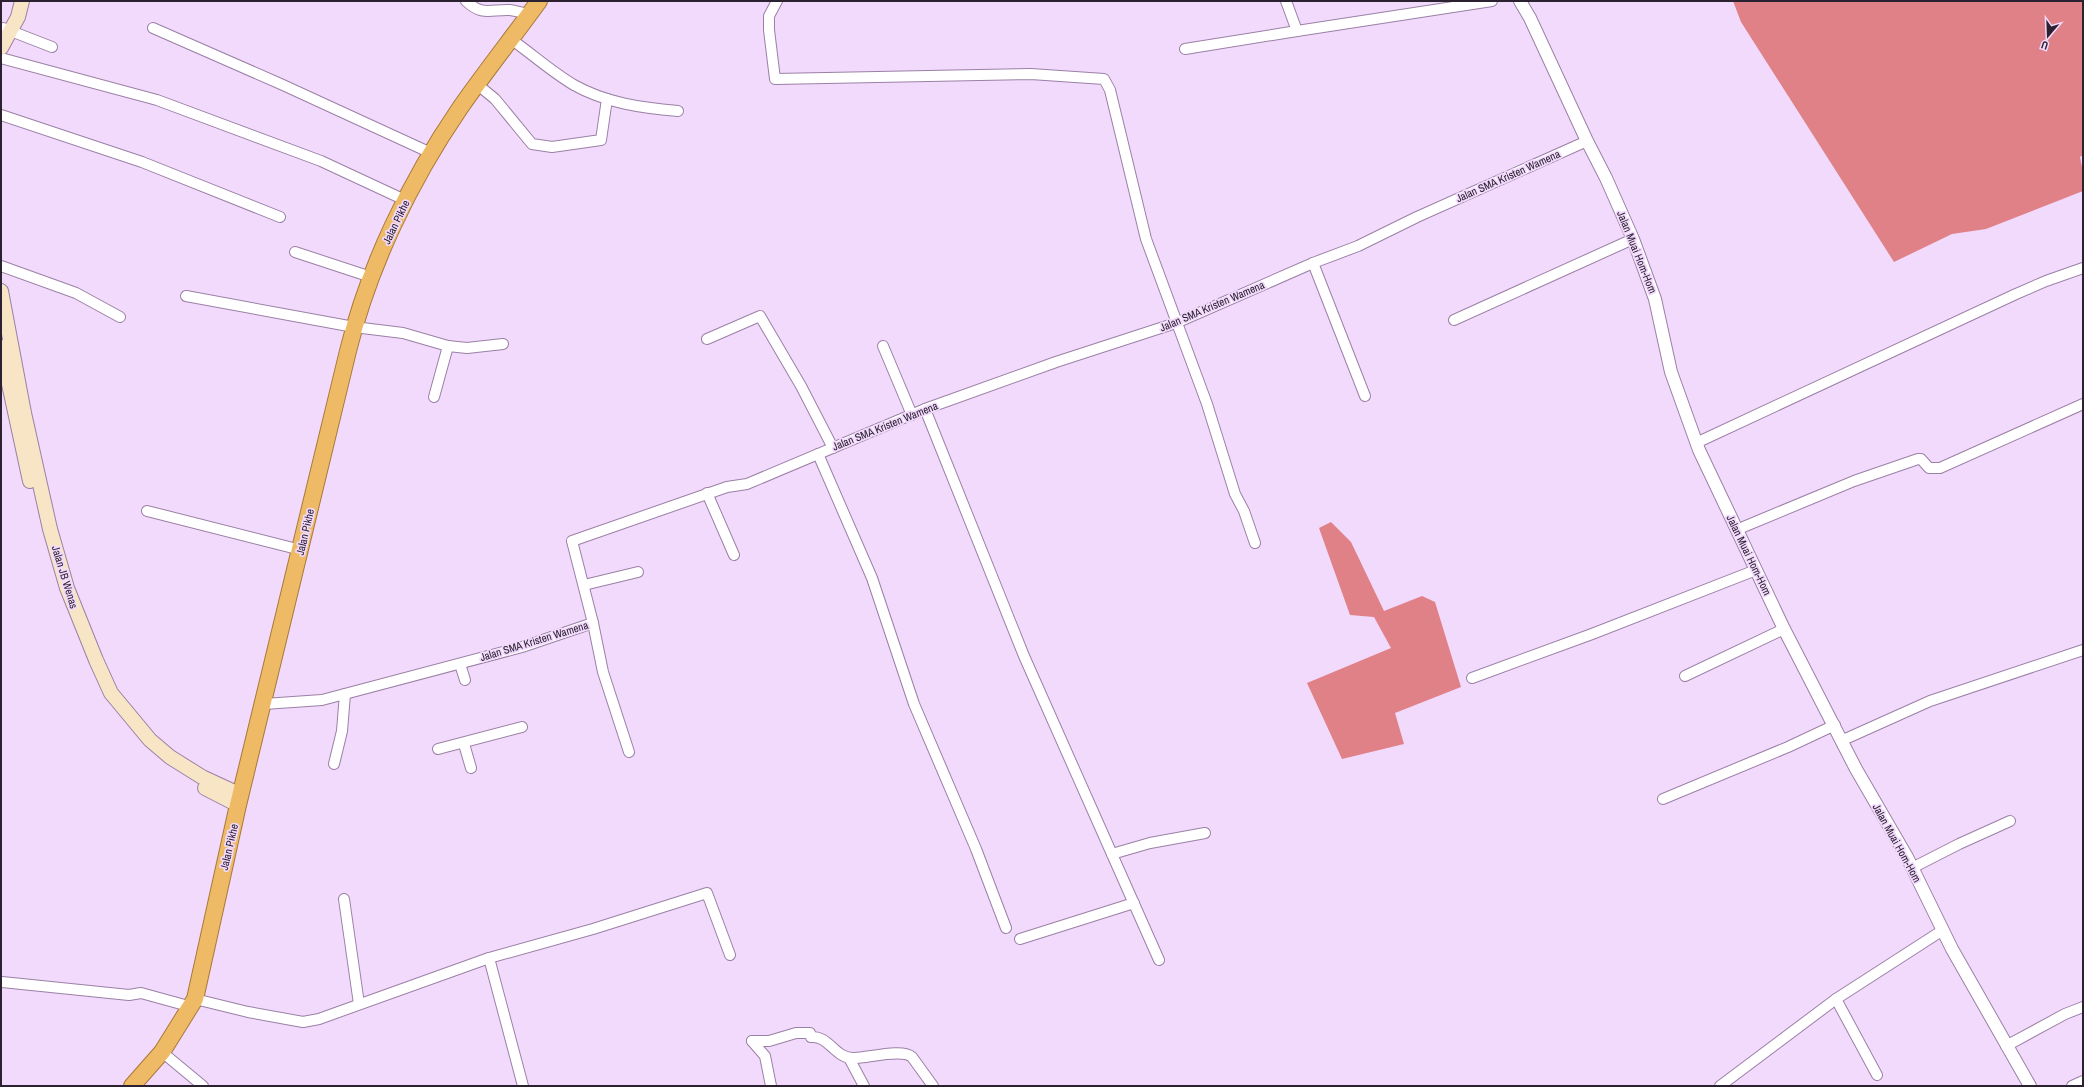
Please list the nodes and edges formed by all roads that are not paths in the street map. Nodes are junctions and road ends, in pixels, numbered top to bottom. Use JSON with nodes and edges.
{"nodes":[{"id":1,"x":14,"y":1,"type":"edge"},
{"id":2,"x":22,"y":1,"type":"edge"},
{"id":3,"x":466,"y":1,"type":"edge"},
{"id":4,"x":539,"y":1,"type":"edge"},
{"id":5,"x":777,"y":1,"type":"edge"},
{"id":6,"x":1286,"y":1,"type":"edge"},
{"id":7,"x":1492,"y":1,"type":"edge"},
{"id":8,"x":1520,"y":1,"type":"edge"},
{"id":9,"x":529,"y":14,"type":"junction"},
{"id":10,"x":153,"y":28,"type":"dead end"},
{"id":11,"x":5,"y":30,"type":"edge"},
{"id":12,"x":1297,"y":31,"type":"junction"},
{"id":13,"x":512,"y":40,"type":"junction"},
{"id":14,"x":52,"y":47,"type":"dead end"},
{"id":15,"x":1,"y":48,"type":"edge"},
{"id":16,"x":1185,"y":48,"type":"dead end"},
{"id":17,"x":1,"y":58,"type":"edge"},
{"id":18,"x":478,"y":85,"type":"junction"},
{"id":19,"x":607,"y":99,"type":"junction"},
{"id":20,"x":678,"y":111,"type":"dead end"},
{"id":21,"x":1,"y":115,"type":"edge"},
{"id":22,"x":1587,"y":141,"type":"junction"},
{"id":23,"x":431,"y":153,"type":"junction"},
{"id":24,"x":407,"y":201,"type":"junction"},
{"id":25,"x":280,"y":217,"type":"dead end"},
{"id":26,"x":1633,"y":239,"type":"junction"},
{"id":27,"x":295,"y":252,"type":"dead end"},
{"id":28,"x":1313,"y":263,"type":"junction"},
{"id":29,"x":1,"y":266,"type":"edge"},
{"id":30,"x":2083,"y":268,"type":"edge"},
{"id":31,"x":371,"y":277,"type":"junction"},
{"id":32,"x":1,"y":291,"type":"edge"},
{"id":33,"x":186,"y":296,"type":"dead end"},
{"id":34,"x":120,"y":317,"type":"dead end"},
{"id":35,"x":1454,"y":320,"type":"dead end"},
{"id":36,"x":1176,"y":323,"type":"junction"},
{"id":37,"x":4,"y":325,"type":"edge"},
{"id":38,"x":354,"y":327,"type":"junction"},
{"id":39,"x":706,"y":339,"type":"dead end"},
{"id":40,"x":503,"y":344,"type":"dead end"},
{"id":41,"x":448,"y":346,"type":"junction"},
{"id":42,"x":883,"y":346,"type":"dead end"},
{"id":43,"x":1,"y":347,"type":"edge"},
{"id":44,"x":4,"y":381,"type":"edge"},
{"id":45,"x":1365,"y":396,"type":"dead end"},
{"id":46,"x":434,"y":397,"type":"dead end"},
{"id":47,"x":2083,"y":404,"type":"edge"},
{"id":48,"x":925,"y":409,"type":"junction"},
{"id":49,"x":912,"y":415,"type":"junction"},
{"id":50,"x":1696,"y":443,"type":"junction"},
{"id":51,"x":833,"y":448,"type":"junction"},
{"id":52,"x":818,"y":454,"type":"junction"},
{"id":53,"x":707,"y":493,"type":"junction"},
{"id":54,"x":147,"y":511,"type":"dead end"},
{"id":55,"x":1736,"y":530,"type":"junction"},
{"id":56,"x":1255,"y":543,"type":"dead end"},
{"id":57,"x":301,"y":550,"type":"junction"},
{"id":58,"x":734,"y":555,"type":"dead end"},
{"id":59,"x":1756,"y":570,"type":"junction"},
{"id":60,"x":638,"y":572,"type":"dead end"},
{"id":61,"x":584,"y":585,"type":"junction"},
{"id":62,"x":63,"y":589,"type":"junction"},
{"id":63,"x":593,"y":623,"type":"junction"},
{"id":64,"x":1784,"y":629,"type":"junction"},
{"id":65,"x":2083,"y":650,"type":"edge"},
{"id":66,"x":460,"y":664,"type":"junction"},
{"id":67,"x":1685,"y":676,"type":"dead end"},
{"id":68,"x":1472,"y":678,"type":"dead end"},
{"id":69,"x":465,"y":680,"type":"dead end"},
{"id":70,"x":345,"y":694,"type":"junction"},
{"id":71,"x":264,"y":704,"type":"junction"},
{"id":72,"x":1835,"y":725,"type":"junction"},
{"id":73,"x":522,"y":727,"type":"dead end"},
{"id":74,"x":1843,"y":740,"type":"junction"},
{"id":75,"x":464,"y":744,"type":"junction"},
{"id":76,"x":438,"y":749,"type":"dead end"},
{"id":77,"x":629,"y":752,"type":"dead end"},
{"id":78,"x":334,"y":764,"type":"dead end"},
{"id":79,"x":471,"y":768,"type":"dead end"},
{"id":80,"x":240,"y":800,"type":"junction"},
{"id":81,"x":1663,"y":800,"type":"dead end"},
{"id":82,"x":2010,"y":821,"type":"dead end"},
{"id":83,"x":1205,"y":833,"type":"dead end"},
{"id":84,"x":1112,"y":854,"type":"junction"},
{"id":85,"x":1912,"y":868,"type":"junction"},
{"id":86,"x":344,"y":899,"type":"dead end"},
{"id":87,"x":1134,"y":903,"type":"junction"},
{"id":88,"x":1006,"y":928,"type":"dead end"},
{"id":89,"x":1943,"y":930,"type":"junction"},
{"id":90,"x":1020,"y":939,"type":"dead end"},
{"id":91,"x":730,"y":955,"type":"dead end"},
{"id":92,"x":489,"y":958,"type":"junction"},
{"id":93,"x":1159,"y":960,"type":"dead end"},
{"id":94,"x":2,"y":982,"type":"edge"},
{"id":95,"x":1836,"y":999,"type":"junction"},
{"id":96,"x":193,"y":1003,"type":"junction"},
{"id":97,"x":359,"y":1004,"type":"junction"},
{"id":98,"x":2083,"y":1007,"type":"edge"},
{"id":99,"x":2006,"y":1046,"type":"junction"},
{"id":100,"x":162,"y":1052,"type":"junction"},
{"id":101,"x":849,"y":1058,"type":"junction"},
{"id":102,"x":1877,"y":1075,"type":"dead end"},
{"id":103,"x":2083,"y":1081,"type":"edge"},
{"id":104,"x":132,"y":1086,"type":"edge"},
{"id":105,"x":204,"y":1086,"type":"edge"},
{"id":106,"x":523,"y":1086,"type":"edge"},
{"id":107,"x":771,"y":1086,"type":"edge"},
{"id":108,"x":864,"y":1086,"type":"edge"},
{"id":109,"x":933,"y":1086,"type":"edge"},
{"id":110,"x":1720,"y":1086,"type":"edge"},
{"id":111,"x":2030,"y":1086,"type":"edge"},
{"id":112,"x":2072,"y":1086,"type":"edge"}],
"edges":[{"from":1,"to":11,"type":"main road"},
{"from":2,"to":11,"type":"main road"},
{"from":3,"to":9,"type":"street"},
{"from":4,"to":9,"type":"highway","name":"Jalan Pikhe"},
{"from":5,"to":36,"type":"street"},
{"from":6,"to":12,"type":"street"},
{"from":7,"to":12,"type":"street"},
{"from":8,"to":22,"type":"street","name":"Jalan Muai Hom-Hom"},
{"from":9,"to":13,"type":"highway","name":"Jalan Pikhe"},
{"from":10,"to":23,"type":"street"},
{"from":11,"to":14,"type":"street"},
{"from":11,"to":15,"type":"main road"},
{"from":12,"to":16,"type":"street"},
{"from":13,"to":18,"type":"highway","name":"Jalan Pikhe"},
{"from":13,"to":19,"type":"street"},
{"from":17,"to":24,"type":"street"},
{"from":18,"to":19,"type":"street"},
{"from":18,"to":23,"type":"highway","name":"Jalan Pikhe"},
{"from":19,"to":20,"type":"street"},
{"from":21,"to":25,"type":"street"},
{"from":22,"to":26,"type":"street","name":"Jalan Muai Hom-Hom"},
{"from":22,"to":28,"type":"street","name":"Jalan SMA Kristen Wamena"},
{"from":23,"to":24,"type":"highway","name":"Jalan Pikhe"},
{"from":24,"to":31,"type":"highway","name":"Jalan Pikhe"},
{"from":26,"to":35,"type":"street"},
{"from":26,"to":50,"type":"street","name":"Jalan Muai Hom-Hom"},
{"from":27,"to":31,"type":"street"},
{"from":28,"to":36,"type":"street","name":"Jalan SMA Kristen Wamena"},
{"from":28,"to":45,"type":"street"},
{"from":29,"to":34,"type":"street"},
{"from":30,"to":50,"type":"street"},
{"from":31,"to":38,"type":"highway","name":"Jalan Pikhe"},
{"from":32,"to":37,"type":"main road","name":"Jalan JB Wenas"},
{"from":33,"to":38,"type":"street"},
{"from":36,"to":48,"type":"street","name":"Jalan SMA Kristen Wamena"},
{"from":36,"to":56,"type":"street"},
{"from":37,"to":62,"type":"main road","name":"Jalan JB Wenas"},
{"from":38,"to":41,"type":"street"},
{"from":38,"to":57,"type":"highway","name":"Jalan Pikhe"},
{"from":39,"to":51,"type":"street"},
{"from":40,"to":41,"type":"street"},
{"from":41,"to":46,"type":"street"},
{"from":42,"to":49,"type":"street"},
{"from":43,"to":44,"type":"main road","name":"Jalan JB Wenas"},
{"from":44,"to":62,"type":"main road","name":"Jalan JB Wenas"},
{"from":47,"to":55,"type":"street"},
{"from":48,"to":49,"type":"street","name":"Jalan SMA Kristen Wamena"},
{"from":48,"to":84,"type":"street"},
{"from":49,"to":51,"type":"street","name":"Jalan SMA Kristen Wamena"},
{"from":50,"to":55,"type":"street","name":"Jalan Muai Hom-Hom"},
{"from":51,"to":52,"type":"street","name":"Jalan SMA Kristen Wamena"},
{"from":52,"to":53,"type":"street","name":"Jalan SMA Kristen Wamena"},
{"from":52,"to":88,"type":"street"},
{"from":53,"to":58,"type":"street"},
{"from":53,"to":61,"type":"street","name":"Jalan SMA Kristen Wamena"},
{"from":54,"to":57,"type":"street"},
{"from":55,"to":59,"type":"street","name":"Jalan Muai Hom-Hom"},
{"from":57,"to":71,"type":"highway","name":"Jalan Pikhe"},
{"from":59,"to":64,"type":"street","name":"Jalan Muai Hom-Hom"},
{"from":59,"to":68,"type":"street"},
{"from":60,"to":61,"type":"street"},
{"from":61,"to":63,"type":"street","name":"Jalan SMA Kristen Wamena"},
{"from":62,"to":80,"type":"main road","name":"Jalan JB Wenas"},
{"from":63,"to":66,"type":"street","name":"Jalan SMA Kristen Wamena"},
{"from":63,"to":77,"type":"street"},
{"from":64,"to":67,"type":"street"},
{"from":64,"to":72,"type":"street","name":"Jalan Muai Hom-Hom"},
{"from":65,"to":74,"type":"street"},
{"from":66,"to":69,"type":"street"},
{"from":66,"to":70,"type":"street","name":"Jalan SMA Kristen Wamena"},
{"from":70,"to":71,"type":"street","name":"Jalan SMA Kristen Wamena"},
{"from":70,"to":78,"type":"street"},
{"from":71,"to":80,"type":"highway","name":"Jalan Pikhe"},
{"from":72,"to":74,"type":"street","name":"Jalan Muai Hom-Hom"},
{"from":72,"to":81,"type":"street"},
{"from":73,"to":75,"type":"street"},
{"from":74,"to":85,"type":"street","name":"Jalan Muai Hom-Hom"},
{"from":75,"to":76,"type":"street"},
{"from":75,"to":79,"type":"street"},
{"from":80,"to":96,"type":"highway","name":"Jalan Pikhe"},
{"from":82,"to":85,"type":"street"},
{"from":83,"to":84,"type":"street"},
{"from":84,"to":87,"type":"street"},
{"from":85,"to":89,"type":"street","name":"Jalan Muai Hom-Hom"},
{"from":86,"to":97,"type":"street"},
{"from":87,"to":90,"type":"street"},
{"from":87,"to":93,"type":"street"},
{"from":89,"to":95,"type":"street"},
{"from":89,"to":99,"type":"street","name":"Jalan Muai Hom-Hom"},
{"from":91,"to":92,"type":"street"},
{"from":92,"to":97,"type":"street"},
{"from":92,"to":106,"type":"street"},
{"from":94,"to":96,"type":"street"},
{"from":95,"to":102,"type":"street"},
{"from":95,"to":110,"type":"street"},
{"from":96,"to":97,"type":"street"},
{"from":96,"to":100,"type":"highway","name":"Jalan Pikhe"},
{"from":98,"to":99,"type":"street"},
{"from":99,"to":111,"type":"street","name":"Jalan Muai Hom-Hom"},
{"from":100,"to":104,"type":"highway","name":"Jalan Pikhe"},
{"from":100,"to":105,"type":"street"},
{"from":101,"to":107,"type":"street"},
{"from":101,"to":108,"type":"street"},
{"from":101,"to":109,"type":"street"},
{"from":103,"to":112,"type":"street"}]}
